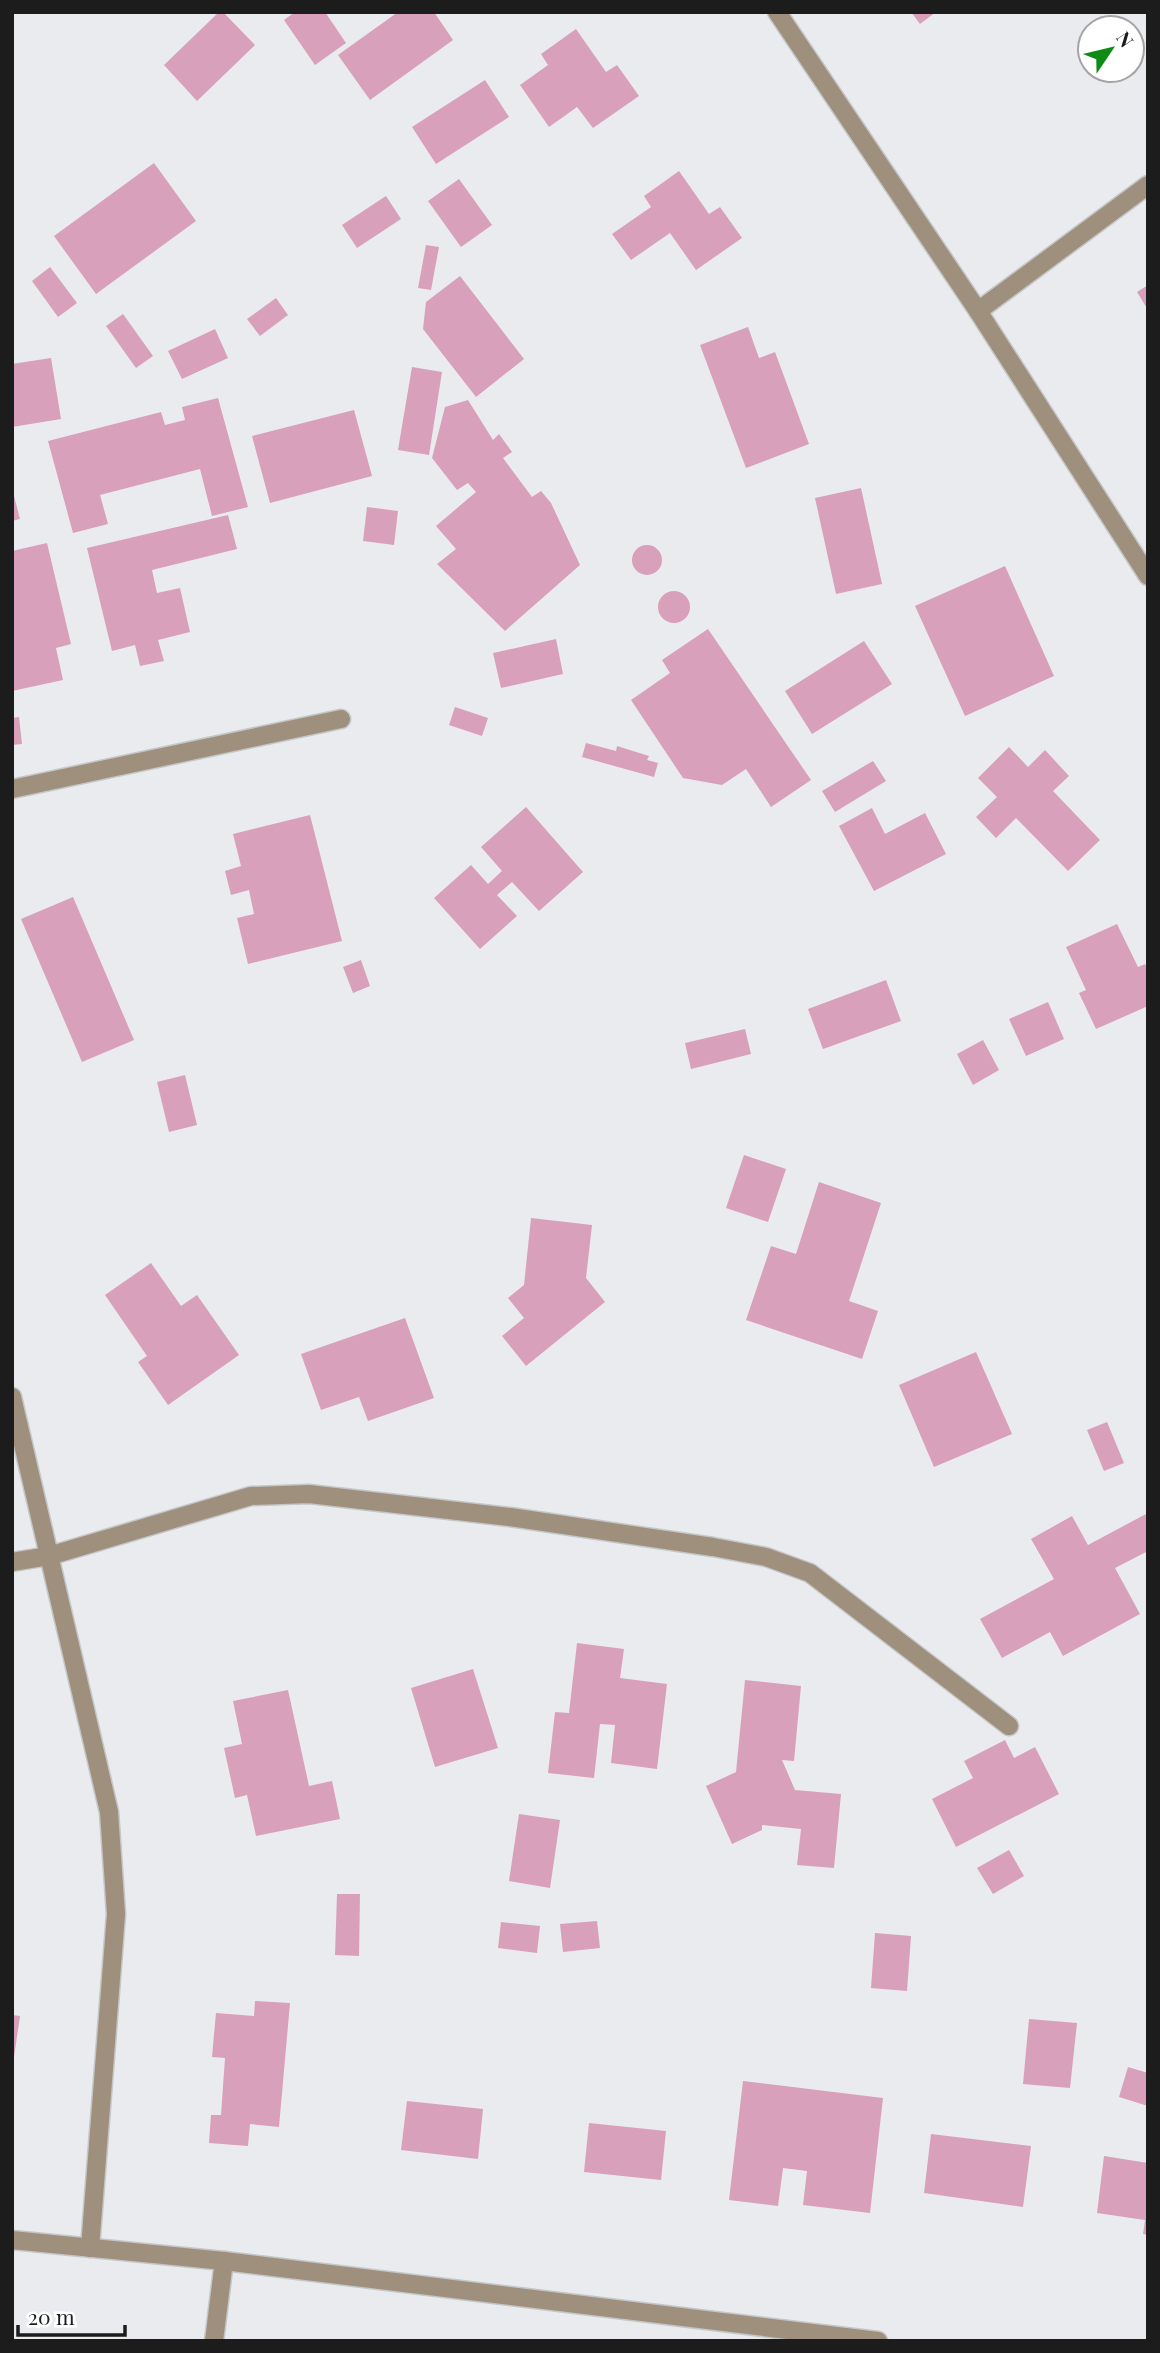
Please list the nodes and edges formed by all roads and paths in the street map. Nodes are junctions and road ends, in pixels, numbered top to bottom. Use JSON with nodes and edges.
{"nodes":[{"id":1,"x":777,"y":12,"type":"edge"},
{"id":2,"x":1148,"y":185,"type":"edge"},
{"id":3,"x":978,"y":311,"type":"junction"},
{"id":4,"x":1148,"y":576,"type":"edge"},
{"id":5,"x":341,"y":719,"type":"dead end"},
{"id":6,"x":12,"y":789,"type":"edge"},
{"id":7,"x":12,"y":1397,"type":"edge"},
{"id":8,"x":49,"y":1556,"type":"junction"},
{"id":9,"x":12,"y":1562,"type":"edge"},
{"id":10,"x":1009,"y":1726,"type":"dead end"},
{"id":11,"x":12,"y":2240,"type":"edge"},
{"id":12,"x":90,"y":2248,"type":"junction"},
{"id":13,"x":224,"y":2260,"type":"junction"},
{"id":14,"x":214,"y":2341,"type":"edge"},
{"id":15,"x":878,"y":2341,"type":"edge"}],
"edges":[{"from":1,"to":3,"type":"street"},
{"from":2,"to":3,"type":"street"},
{"from":3,"to":4,"type":"street"},
{"from":5,"to":6,"type":"street"},
{"from":7,"to":8,"type":"street"},
{"from":8,"to":9,"type":"street"},
{"from":8,"to":10,"type":"street"},
{"from":8,"to":12,"type":"street"},
{"from":11,"to":12,"type":"street"},
{"from":12,"to":13,"type":"street"},
{"from":13,"to":14,"type":"street"},
{"from":13,"to":15,"type":"street"}]}
